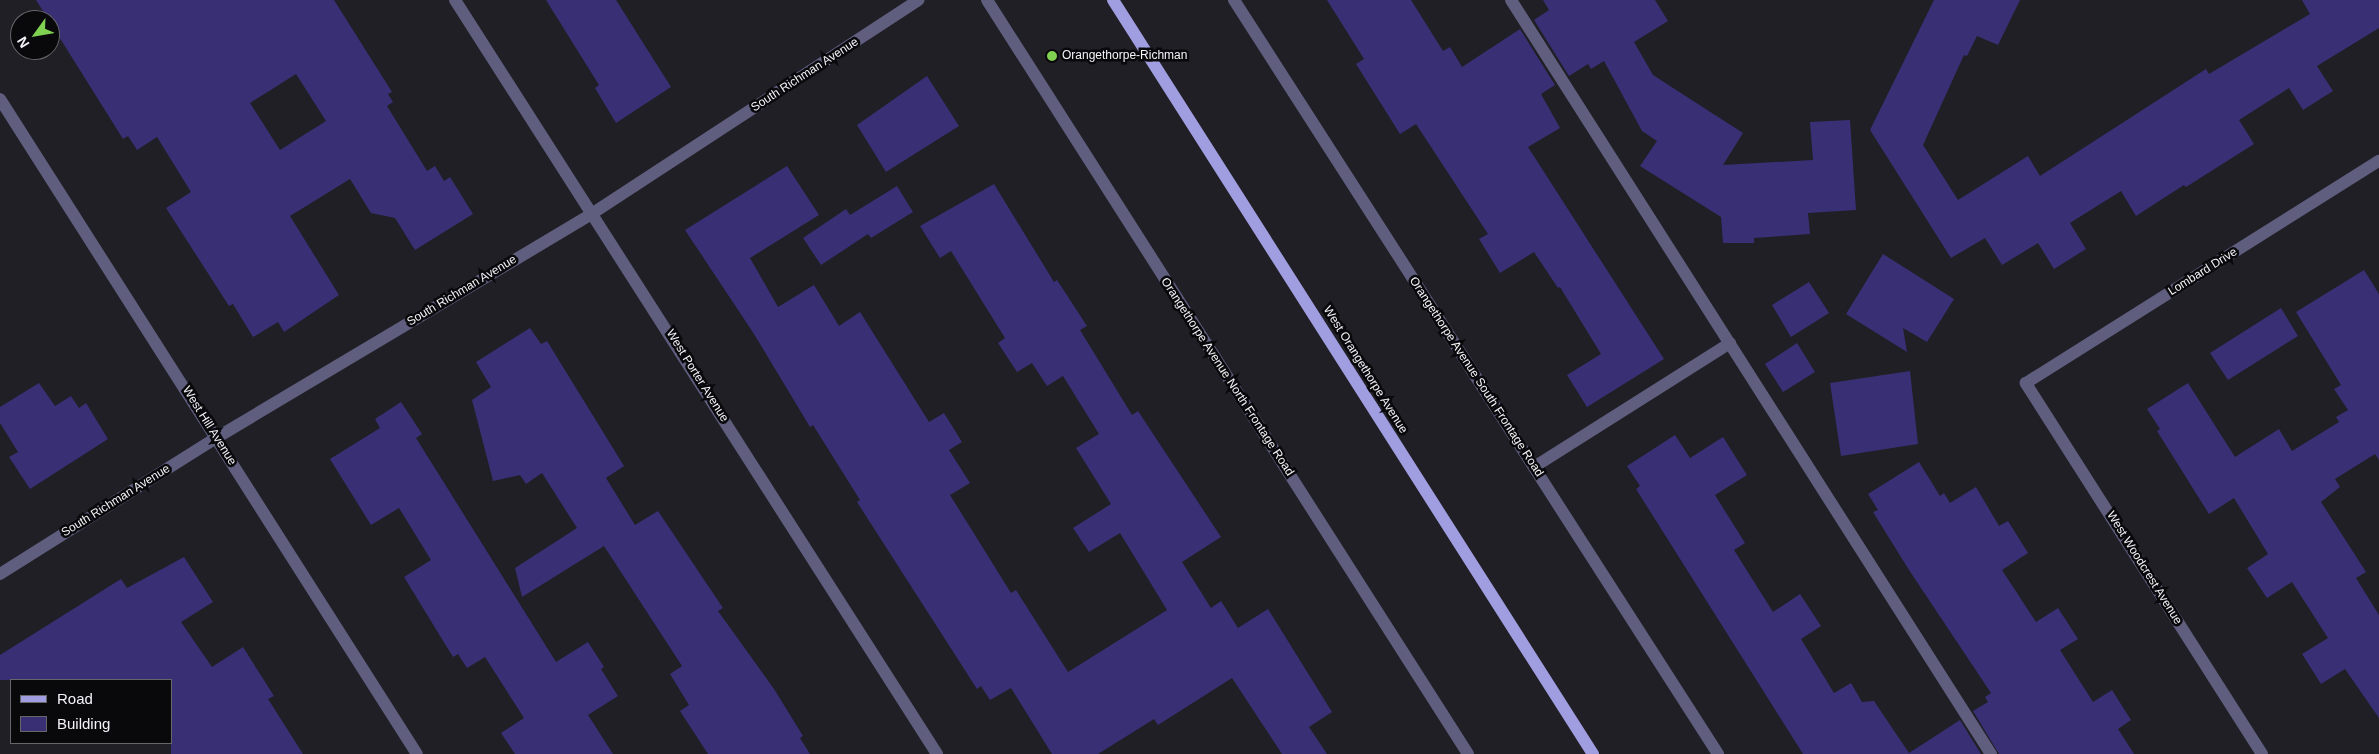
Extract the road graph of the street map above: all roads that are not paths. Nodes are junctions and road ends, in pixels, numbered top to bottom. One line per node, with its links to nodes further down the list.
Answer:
1 (455, 0): 9 (street, West Porter Avenue)
2 (919, 0): 9 (street, South Richman Avenue)
3 (987, 0): 17 (street, Orangethorpe Avenue North Frontage Road)
4 (1113, 0): 18 (main road, West Orangethorpe Avenue)
5 (1234, 0): 13 (street, Orangethorpe Avenue South Frontage Road)
6 (1511, 0): 10 (street)
7 (0, 99): 12 (street, West Hill Avenue)
8 (2379, 161): 11 (street, Lombard Drive)
9 (593, 213): 12 (street, South Richman Avenue); 16 (street, West Porter Avenue)
10 (1730, 343): 13 (street); 20 (street)
11 (2026, 383): 21 (street, West Woodcrest Avenue)
12 (216, 438): 14 (street, South Richman Avenue); 15 (street, West Hill Avenue)
13 (1534, 467): 19 (street, Orangethorpe Avenue South Frontage Road)
14 (0, 574)
15 (417, 754)
16 (937, 754)
17 (1468, 754)
18 (1593, 754)
19 (1718, 754)
20 (1991, 754)
21 (2262, 754)

